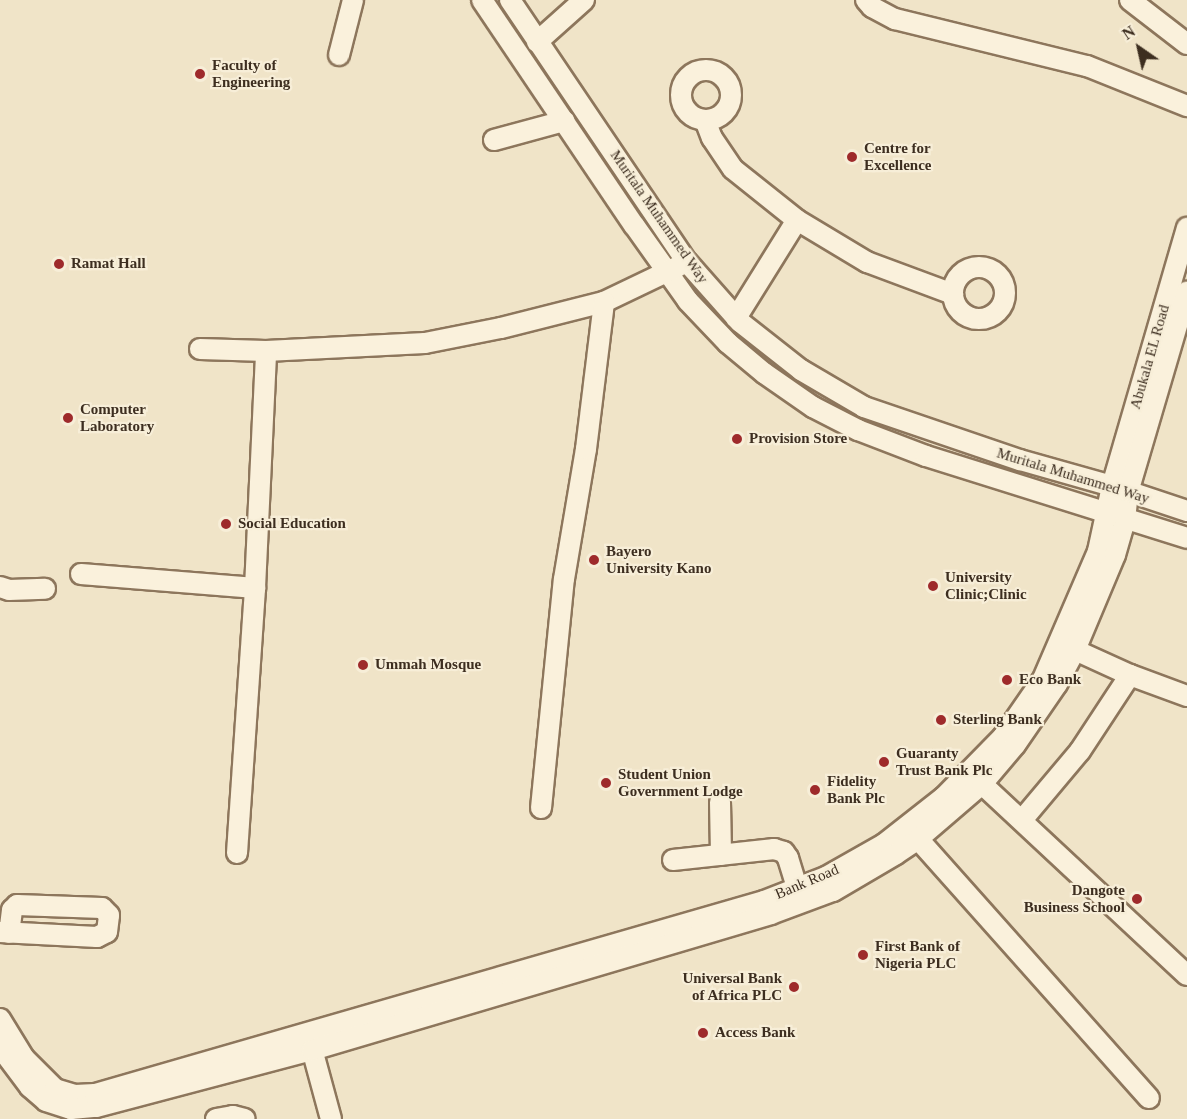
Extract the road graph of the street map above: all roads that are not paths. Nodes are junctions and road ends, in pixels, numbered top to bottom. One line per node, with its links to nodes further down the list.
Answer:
1 (352, 0): 9 (street)
2 (482, 0): 12 (street)
3 (510, 0): 7 (street, Muritala Muhammed Way)
4 (584, 0): 7 (street)
5 (866, 0): 10 (street)
6 (1130, 0): 8 (street)
7 (537, 42): 16 (street, Muritala Muhammed Way)
8 (1187, 44)
9 (339, 55)
10 (1187, 106)
11 (705, 120): 14 (street)
12 (564, 121): 13 (street); 17 (street)
13 (494, 140)
14 (796, 220): 19 (street); 21 (street)
15 (1187, 228): 24 (street, Abukala EL Road)
16 (687, 262): 17 (street); 21 (street, Muritala Muhammed Way)
17 (668, 273): 20 (street); 26 (street)
18 (1187, 292): 24 (street)
19 (953, 294)
20 (604, 302): 23 (street); 38 (street)
21 (736, 318): 24 (street, Muritala Muhammed Way)
22 (200, 349): 23 (street)
23 (266, 351): 31 (street)
24 (1120, 489): 25 (street, Muritala Muhammed Way); 26 (street, Bank Road); 27 (street)
25 (1187, 511)
26 (1106, 514): 27 (street); 44 (street, Bank Road)
27 (1125, 520): 28 (street); 33 (street)
28 (1187, 538)
29 (81, 574): 31 (street)
30 (0, 587): 32 (street)
31 (255, 588): 41 (street)
32 (45, 589)
33 (1075, 650): 34 (street); 36 (street)
34 (1130, 675): 35 (street); 39 (street)
35 (1187, 696)
36 (982, 784): 39 (street); 40 (street)
37 (720, 802): 42 (street)
38 (541, 808)
39 (1022, 820): 45 (street)
40 (918, 839): 47 (street); 49 (street)
41 (237, 853)
42 (721, 855): 43 (street); 44 (street)
43 (673, 860)
44 (797, 888): 47 (street, Bank Road)
45 (1187, 975)
46 (0, 1019): 47 (street)
47 (310, 1041): 48 (street); 52 (street)
48 (0, 1047)
49 (1149, 1098)
50 (216, 1119): 51 (street)
51 (245, 1119)
52 (331, 1119)

